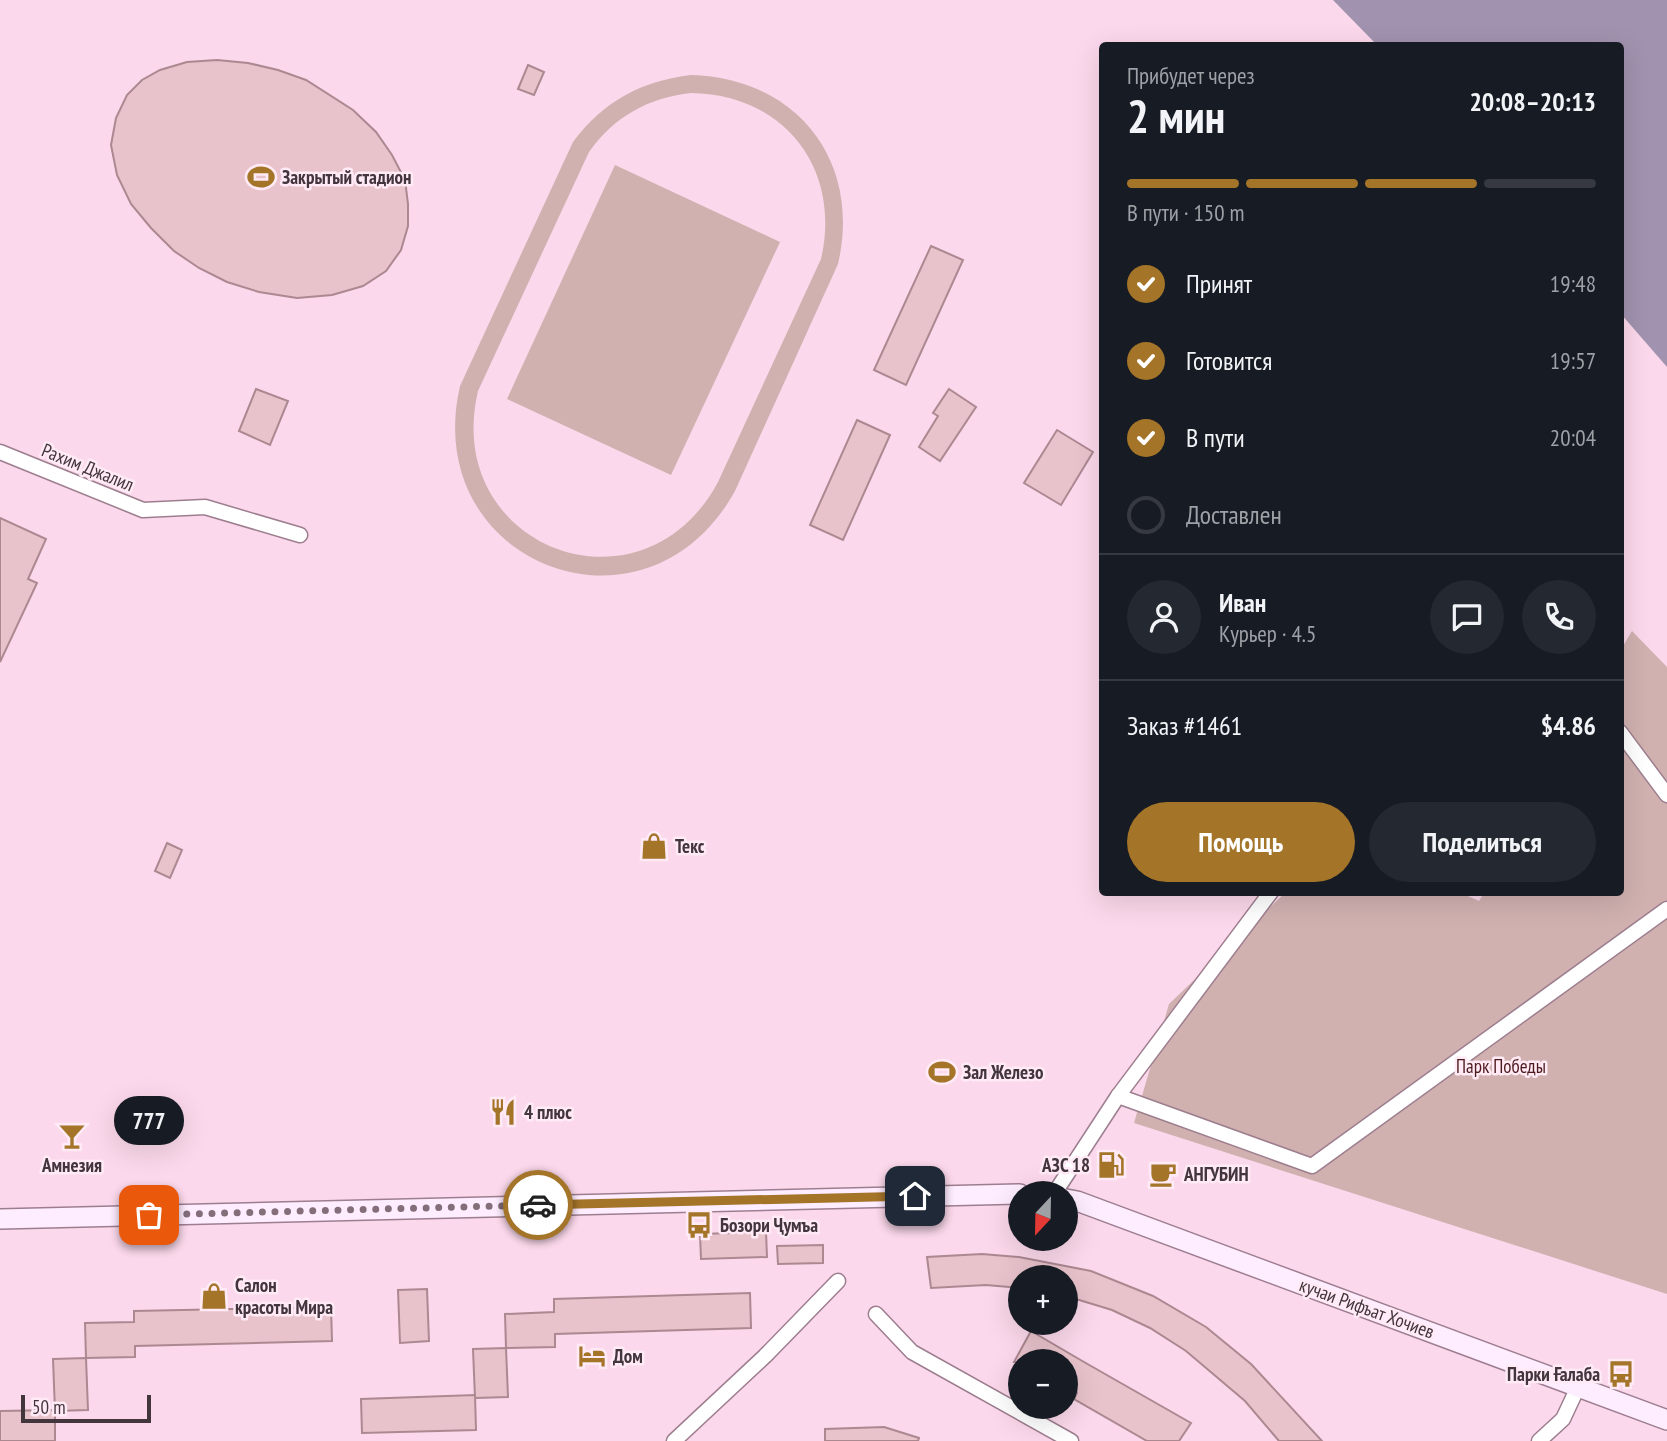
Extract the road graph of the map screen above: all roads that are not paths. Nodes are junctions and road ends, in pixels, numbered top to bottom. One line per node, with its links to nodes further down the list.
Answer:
1 (0, 452): 2 (street, Рахим Джалил)
2 (300, 535)
3 (1624, 737): 4 (street)
4 (1667, 795)
5 (1268, 896): 7 (street)
6 (1667, 909): 7 (street)
7 (1118, 1096): 8 (street)
8 (1062, 1181)
9 (1008, 1194): 11 (main road)
10 (1078, 1203): 14 (main road, кучаи Рифъат Хочиев)
11 (0, 1219)
12 (838, 1281): 16 (street)
13 (876, 1314): 17 (street)
14 (1577, 1387): 15 (main road, кучаи Рифъат Хочиев); 18 (street)
15 (1667, 1420)
16 (674, 1441)
17 (1071, 1441)
18 (1539, 1441)

